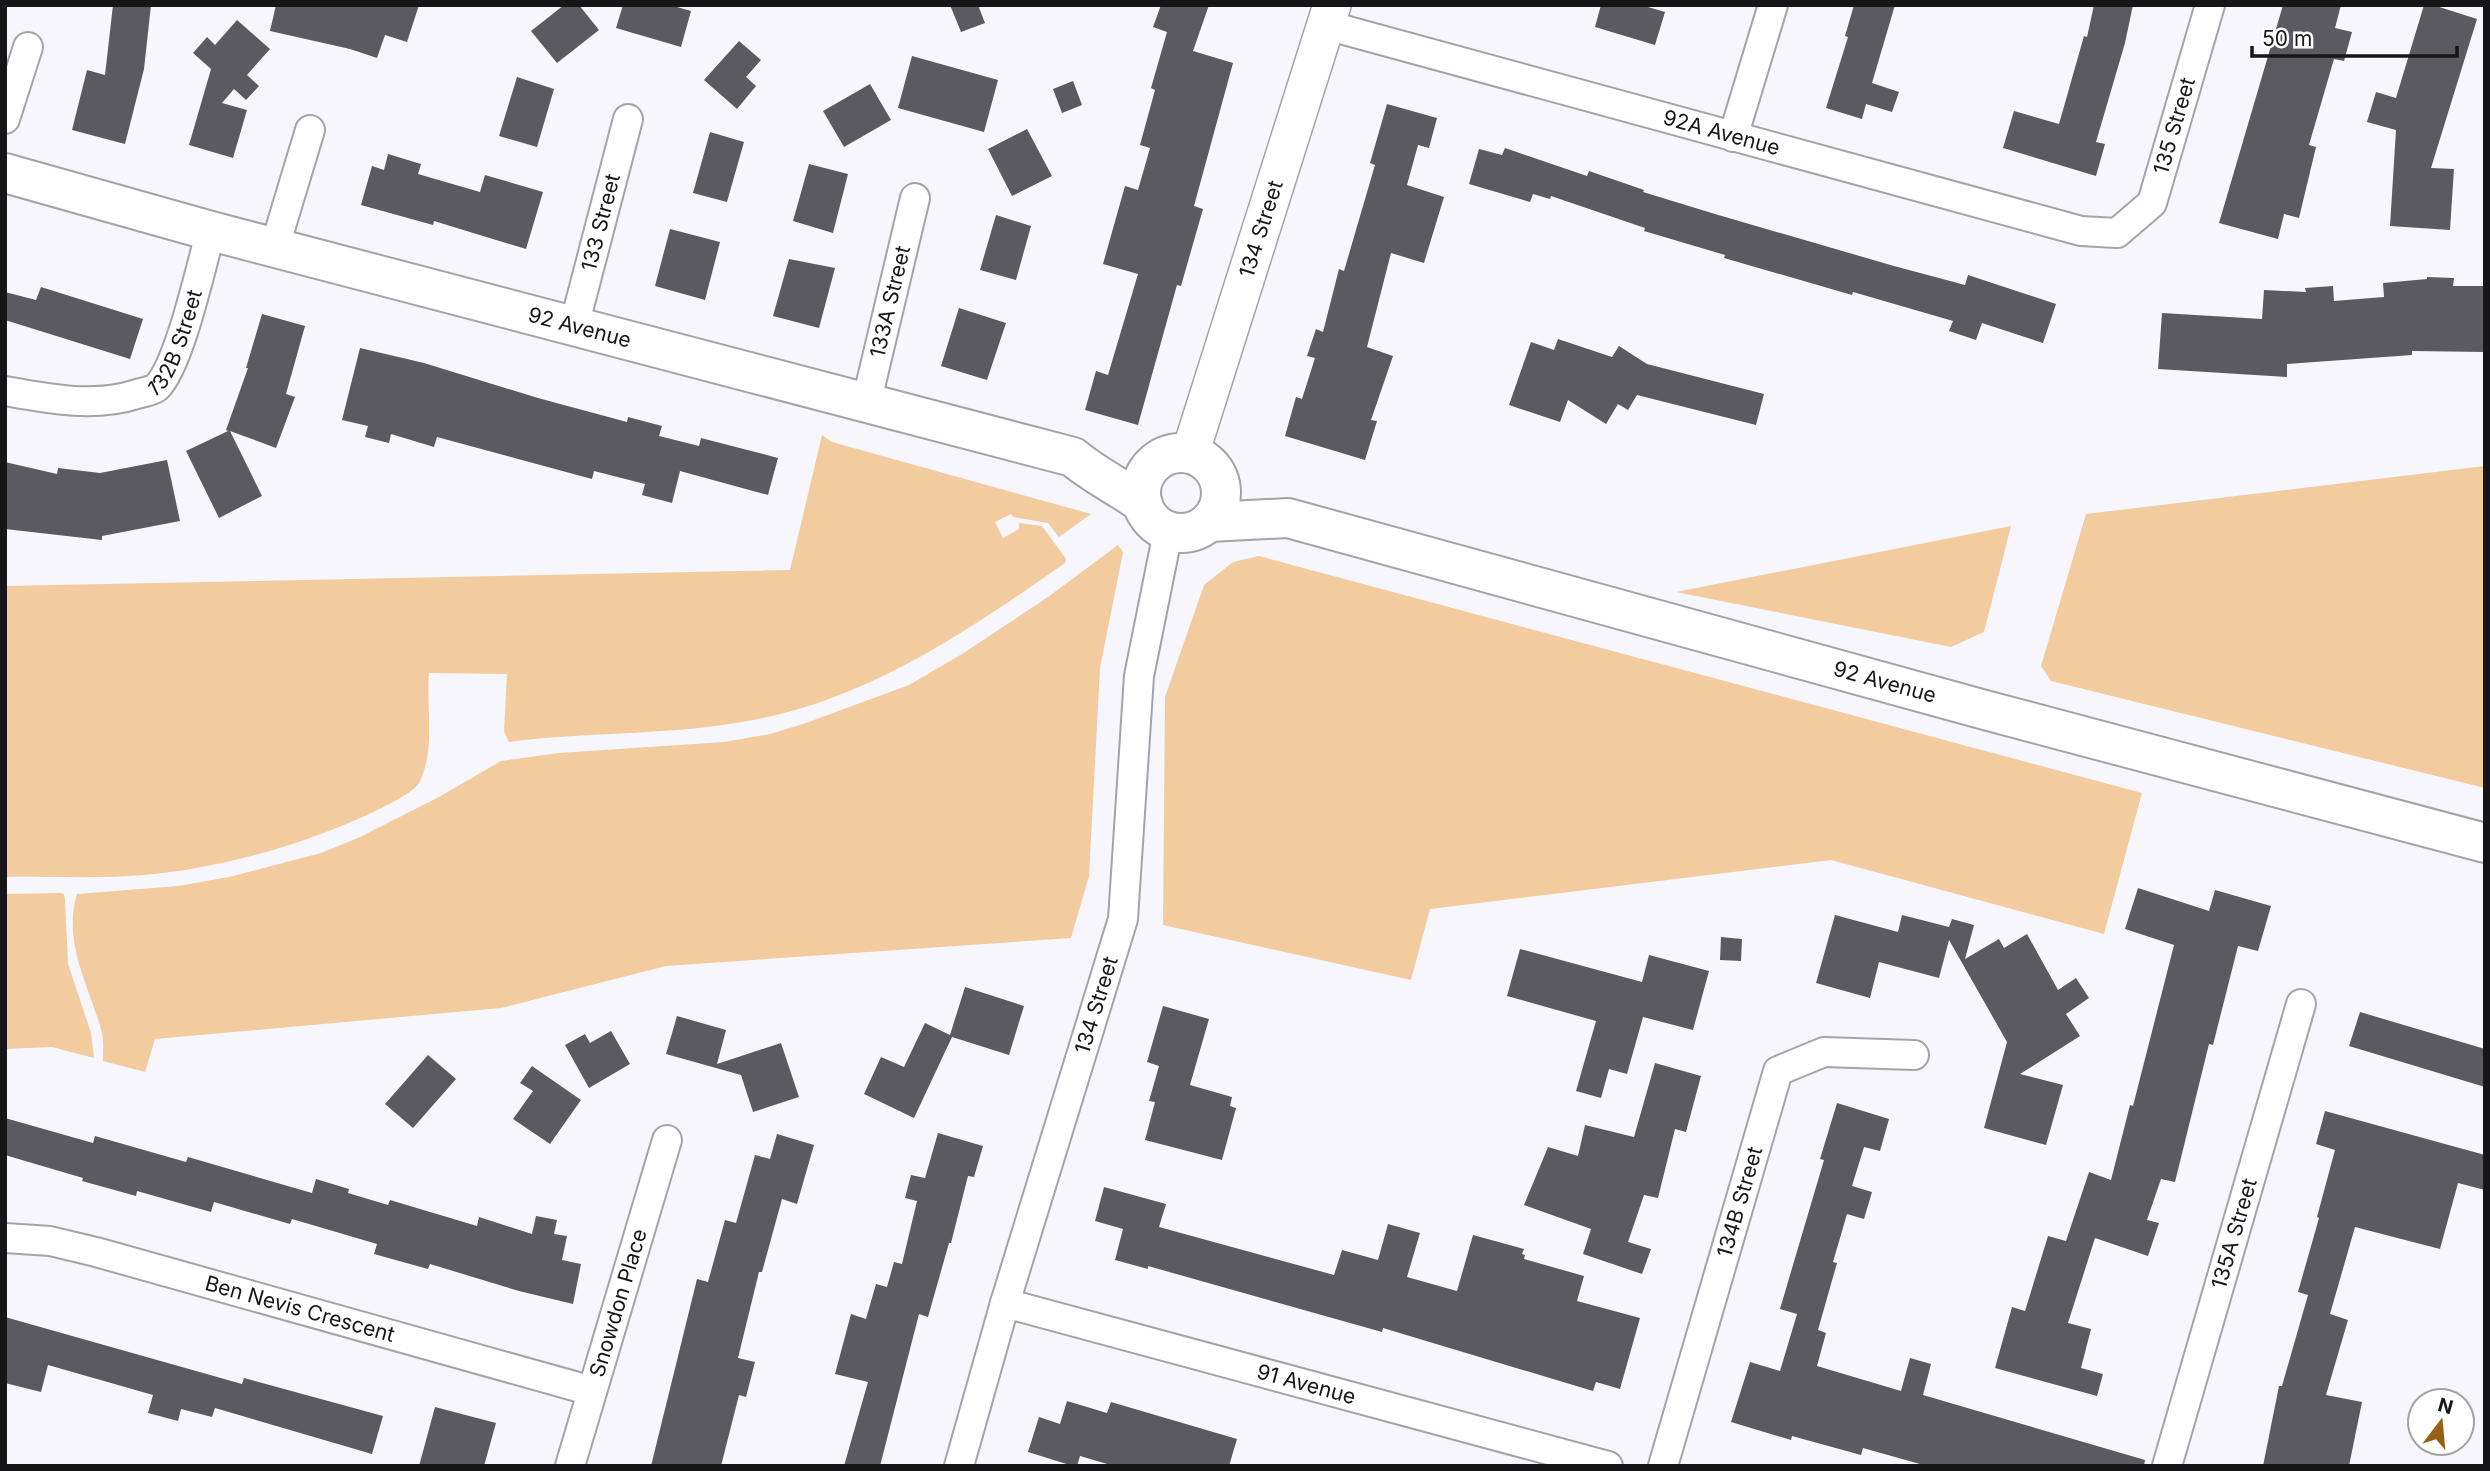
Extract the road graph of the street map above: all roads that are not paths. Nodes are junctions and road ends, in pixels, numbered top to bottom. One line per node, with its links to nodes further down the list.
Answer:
1 (1773, 5): 8 (street)
2 (2210, 5): 12 (street, 135 Street)
3 (1329, 15): 8 (street, 92A Avenue); 18 (street, 134 Street)
4 (27, 47): 5 (street)
5 (5, 119)
6 (628, 119): 14 (street, 133 Street)
7 (310, 130): 13 (street)
8 (1734, 136): 12 (street, 92A Avenue)
9 (5, 173): 11 (main road, 92 Avenue)
10 (915, 198): 16 (street, 133A Street)
11 (211, 231): 13 (main road, 92 Avenue); 15 (street, 132B Street)
12 (2117, 233)
13 (275, 246): 14 (main road, 92 Avenue)
14 (574, 326): 16 (main road, 92 Avenue)
15 (5, 391)
16 (866, 404): 17 (main road, 92 Avenue)
17 (1073, 457): 18 (main road); 20 (main road, 92 Avenue)
18 (1173, 458): 19 (main road); 20 (main road)
19 (1218, 479): 21 (main road); 22 (main road)
20 (1143, 503): 23 (main road)
21 (1288, 518): 22 (main road); 24 (main road, 92 Avenue)
22 (1209, 522): 23 (main road)
23 (1168, 531): 29 (street, 134 Street)
24 (2485, 843)
25 (2301, 1004): 35 (street, 135A Street)
26 (1914, 1055): 34 (street, 134B Street)
27 (667, 1140): 30 (street, Snowdon Place)
28 (5, 1238): 30 (street, Ben Nevis Crescent)
29 (1005, 1303): 32 (street, 134 Street); 33 (street, 91 Avenue)
30 (592, 1391): 31 (street, Snowdon Place)
31 (570, 1466)
32 (958, 1466)
33 (1608, 1466)
34 (1663, 1466)
35 (2167, 1466)

